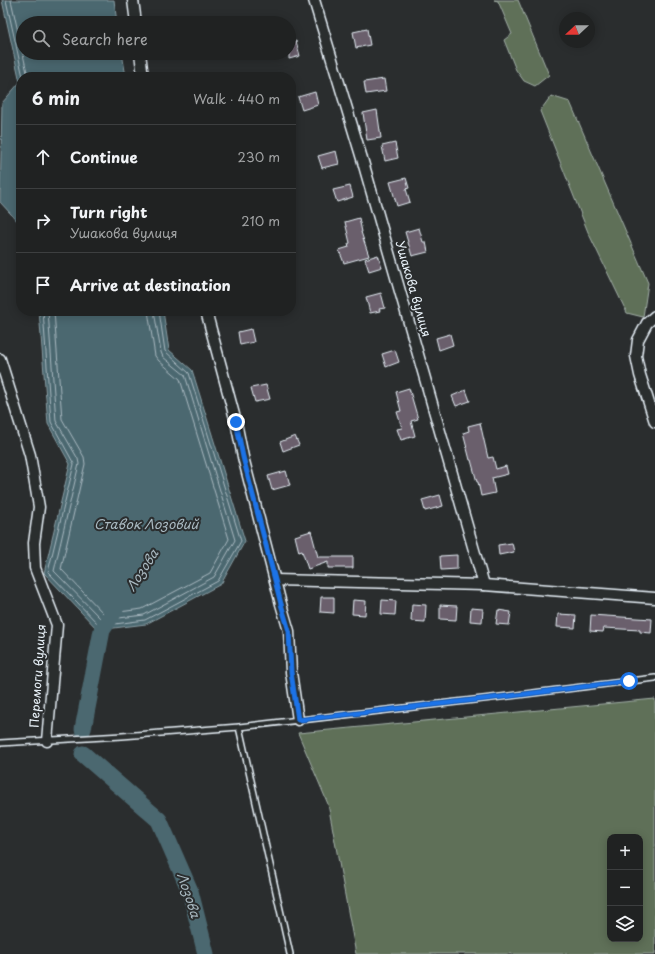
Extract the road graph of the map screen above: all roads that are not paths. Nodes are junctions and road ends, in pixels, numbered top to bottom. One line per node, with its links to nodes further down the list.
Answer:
1 (133, 0): 3 (street)
2 (314, 0): 11 (street, Ушакова вулиця)
3 (135, 16)
4 (141, 60): 5 (street)
5 (142, 72)
6 (207, 316): 10 (street)
7 (655, 316): 9 (street)
8 (0, 359): 16 (street, Перемоги вулиця)
9 (655, 422)
10 (275, 580): 11 (street); 14 (street)
11 (484, 585): 12 (street)
12 (655, 598)
13 (655, 678): 14 (lane)
14 (298, 720): 15 (lane)
15 (239, 727): 16 (lane); 18 (lane)
16 (47, 741): 17 (lane)
17 (0, 743)
18 (290, 954)

